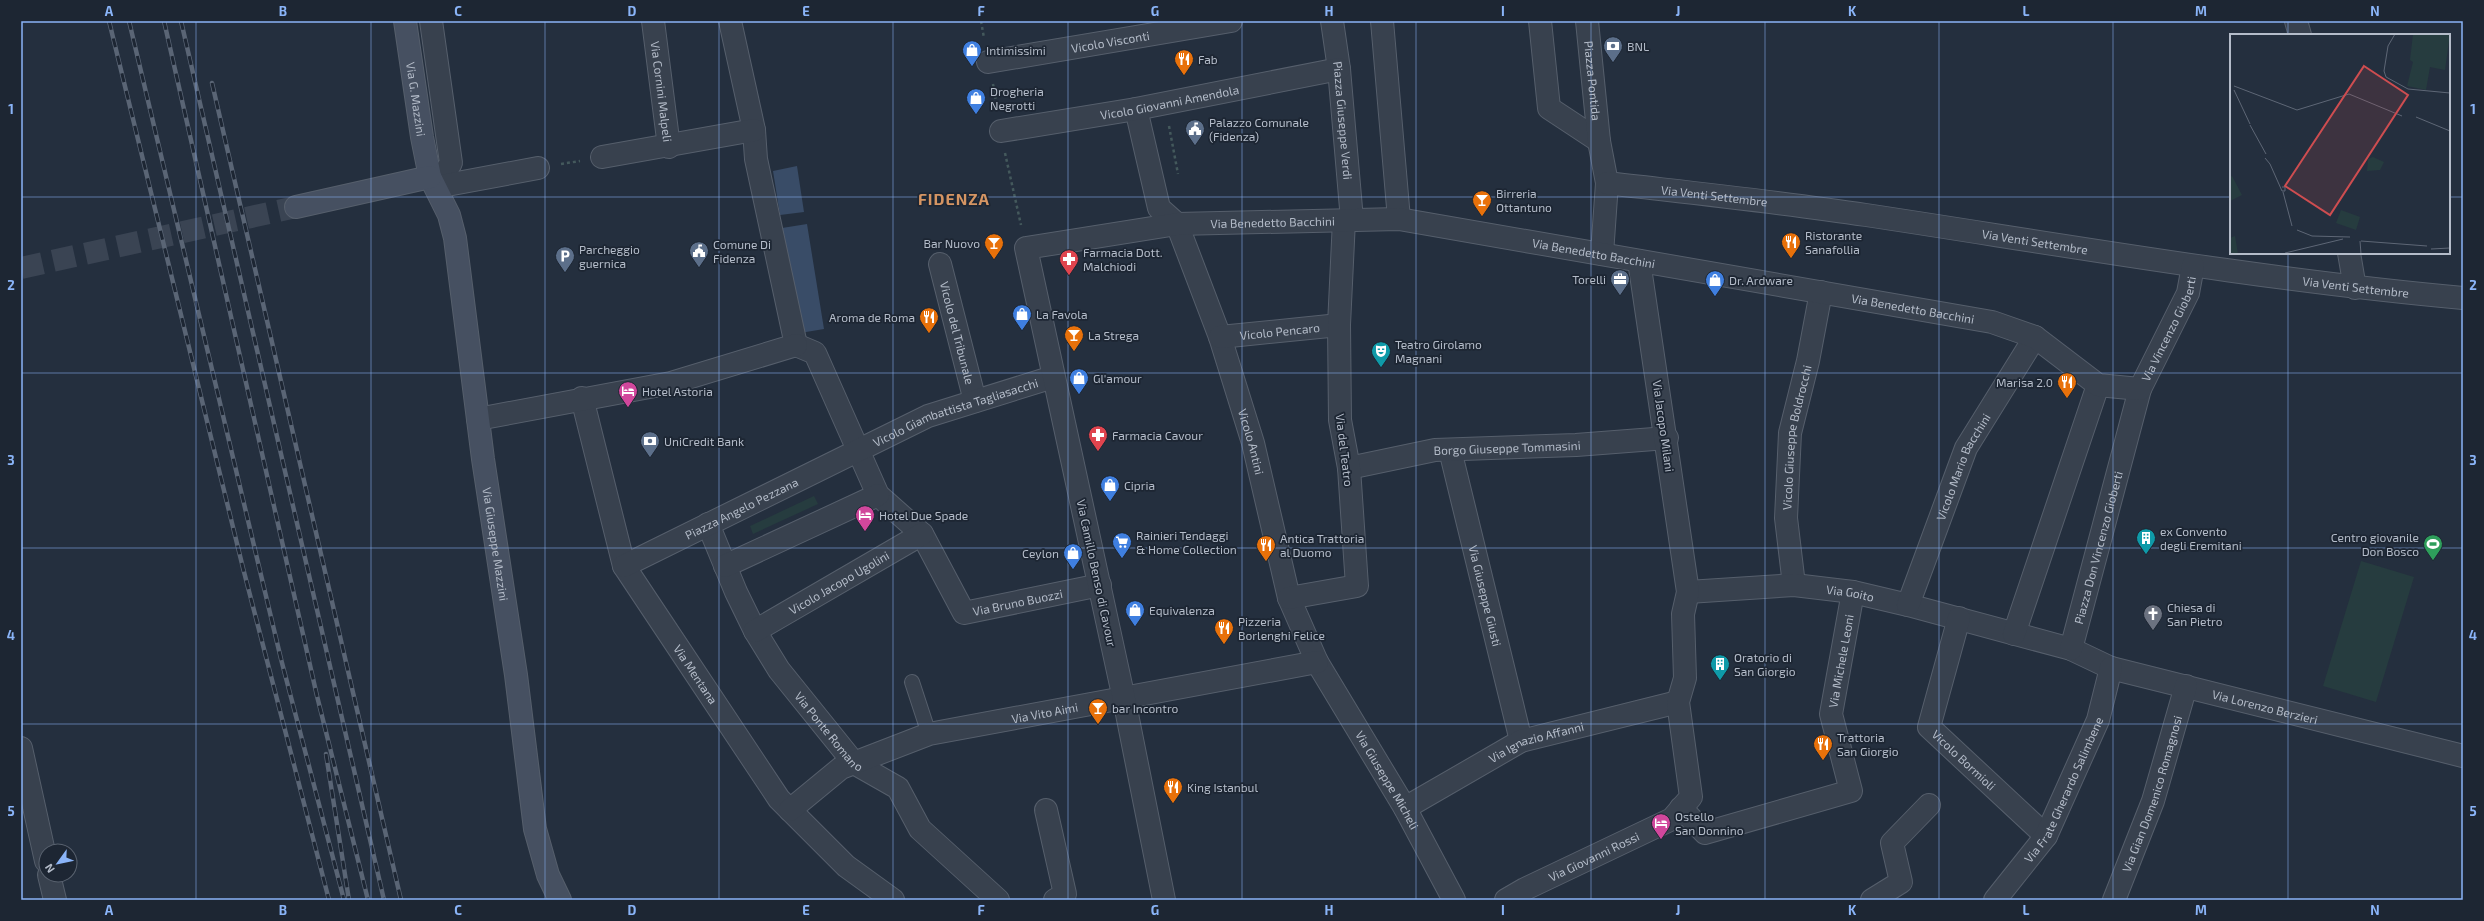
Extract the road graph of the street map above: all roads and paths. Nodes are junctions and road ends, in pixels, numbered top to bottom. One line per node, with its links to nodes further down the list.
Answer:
1 (405, 21): 23 (street, Via G. Mazzini)
2 (431, 21): 23 (street)
3 (653, 21): 19 (street, Via Cornini Malpeli)
4 (730, 21): 16 (street)
5 (1231, 21): 12 (street, Vicolo Visconti)
6 (1332, 21): 13 (street, Piazza Giuseppe Verdi)
7 (1382, 21): 26 (street)
8 (1540, 21): 18 (street, Piazza Pontida)
9 (1587, 21): 18 (street, Piazza Pontida)
10 (2296, 21): 11 (street)
11 (2300, 34)
12 (988, 62)
13 (1339, 69): 14 (street, Vicolo Giovanni Amendola); 27 (street, Piazza Giuseppe Verdi)
14 (1169, 102): 15 (street, Vicolo Giovanni Amendola); 22 (path)
15 (1136, 109): 17 (street, Vicolo Giovanni Amendola); 28 (street)
16 (754, 130): 19 (street, Via Cornini Malpeli); 41 (street)
17 (1000, 131)
18 (1599, 141): 24 (street, Piazza Pontida)
19 (669, 147): 20 (street)
20 (602, 158): 21 (path)
21 (538, 168): 23 (street)
22 (1179, 181)
23 (433, 182): 25 (street); 47 (street, Via Giuseppe Mazzini)
24 (1607, 182): 30 (street, Piazza Pontida); 34 (street, Via Venti Settembre)
25 (296, 207)
26 (1399, 219): 27 (street, Via Benedetto Bacchini); 30 (street, Via Benedetto Bacchini)
27 (1348, 220): 28 (street, Via Benedetto Bacchini); 38 (street, Via del Teatro)
28 (1177, 224): 29 (street, Via Benedetto Bacchini); 39 (street, Vicolo Antini)
29 (1026, 248): 42 (street, Via Camillo Benso di Cavour)
30 (1602, 254): 32 (street, Via Benedetto Bacchini)
31 (2349, 254): 35 (street)
32 (1639, 261): 36 (street, Via Benedetto Bacchini); 48 (street, Via Jacopo Milani)
33 (940, 264): 46 (street, Vicolo del Tribunale)
34 (2194, 266): 35 (street, Via Venti Settembre); 44 (street, Via Vincenzo Gioberti)
35 (2356, 288): 37 (street, Via Venti Settembre)
36 (1821, 292): 40 (street, Via Benedetto Bacchini); 57 (street, Vicolo Giuseppe Boldrocchi)
37 (2463, 298)
38 (1339, 325): 39 (street, Vicolo Pencaro); 51 (street, Via del Teatro)
39 (1220, 337): 61 (street, Vicolo Antini)
40 (2035, 337): 43 (street, Via Benedetto Bacchini); 62 (street, Vicolo Mario Bacchini)
41 (796, 345): 45 (street); 49 (street, Via Bruno Buozzi)
42 (1053, 377): 46 (street, Vicolo Giambattista Tagliasacchi); 58 (street, Via Camillo Benso di Cavour)
43 (2091, 379): 44 (street, Via Benedetto Bacchini); 65 (street)
44 (2140, 390): 66 (street, Piazza Don Vincenzo Gioberti)
45 (582, 398): 47 (street); 55 (street, Via Mentana)
46 (974, 402): 49 (street, Vicolo Giambattista Tagliasacchi)
47 (478, 419): 89 (street, Via Giuseppe Mazzini)
48 (1667, 438): 50 (street, Borgo Giuseppe Tommasini); 59 (street, Via Jacopo Milani)
49 (858, 450): 52 (street, Via Bruno Buozzi); 53 (street, Piazza Angelo Pezzana)
50 (1450, 450): 51 (street, Borgo Giuseppe Tommasini); 74 (street, Via Giuseppe Giusti)
51 (1349, 468): 61 (street, Via del Teatro)
52 (878, 495): 54 (street, Via Bruno Buozzi); 56 (street)
53 (708, 524): 55 (street, Piazza Angelo Pezzana); 56 (street, Via Ponte Romano)
54 (922, 534): 58 (street, Via Bruno Buozzi); 64 (street, Vicolo Jacopo Ugolini)
55 (624, 566): 81 (street, Via Mentana)
56 (725, 566): 64 (street, Via Ponte Romano)
57 (1794, 584): 59 (street, Via Goito); 60 (street, Via Goito)
58 (1100, 585): 71 (street, Via Camillo Benso di Cavour)
59 (1688, 592): 72 (street, Via Giovanni Rossi)
60 (1853, 592): 62 (street, Via Goito); 80 (street, Via Michele Leoni)
61 (1289, 598): 67 (street, Vicolo Antini)
62 (1908, 605): 63 (street, Via Goito)
63 (1959, 618): 65 (street); 83 (street, Vicolo Bormioli)
64 (755, 631): 77 (street, Via Ponte Romano)
65 (2014, 634): 66 (street)
66 (2071, 649): 68 (street, Via Lorenzo Berzieri)
67 (1317, 662): 71 (street, Via Vito Aimi); 79 (street, Via Giuseppe Micheli)
68 (2111, 668): 70 (street, Via Lorenzo Berzieri); 83 (street, Via Frate Gherardo Salimbene)
69 (912, 682): 73 (lane)
70 (2186, 686): 76 (street, Via Lorenzo Berzieri); 98 (street, Via Gian Domenico Romagnosi)
71 (1124, 698): 73 (street, Via Vito Aimi); 93 (street, Via Camillo Benso di Cavour)
72 (1678, 702): 74 (street, Via Ignazio Affanni); 80 (street, Via Giovanni Rossi)
73 (929, 734): 77 (street, Via Vito Aimi)
74 (1521, 741): 79 (street, Via Ignazio Affanni)
75 (21, 748): 84 (street)
76 (2463, 756)
77 (854, 763): 81 (street, Via Vito Aimi); 91 (street, Via Ponte Romano)
78 (1929, 805): 87 (street)
79 (1405, 808): 94 (street, Via Giuseppe Micheli)
80 (1681, 808): 86 (street, Via Giovanni Rossi)
81 (790, 810): 90 (street, Via Mentana)
82 (1046, 810): 92 (street)
83 (2046, 836): 97 (street, Via Frate Gherardo Salimbene)
84 (42, 843)
85 (51, 883): 88 (street)
86 (1528, 894): 95 (street)
87 (1900, 894): 96 (street)
88 (54, 900)
89 (560, 900)
90 (893, 900)
91 (998, 900)
92 (1055, 900)
93 (1164, 900)
94 (1454, 900)
95 (1506, 900)
96 (1872, 900)
97 (1995, 900)
98 (2114, 900)

